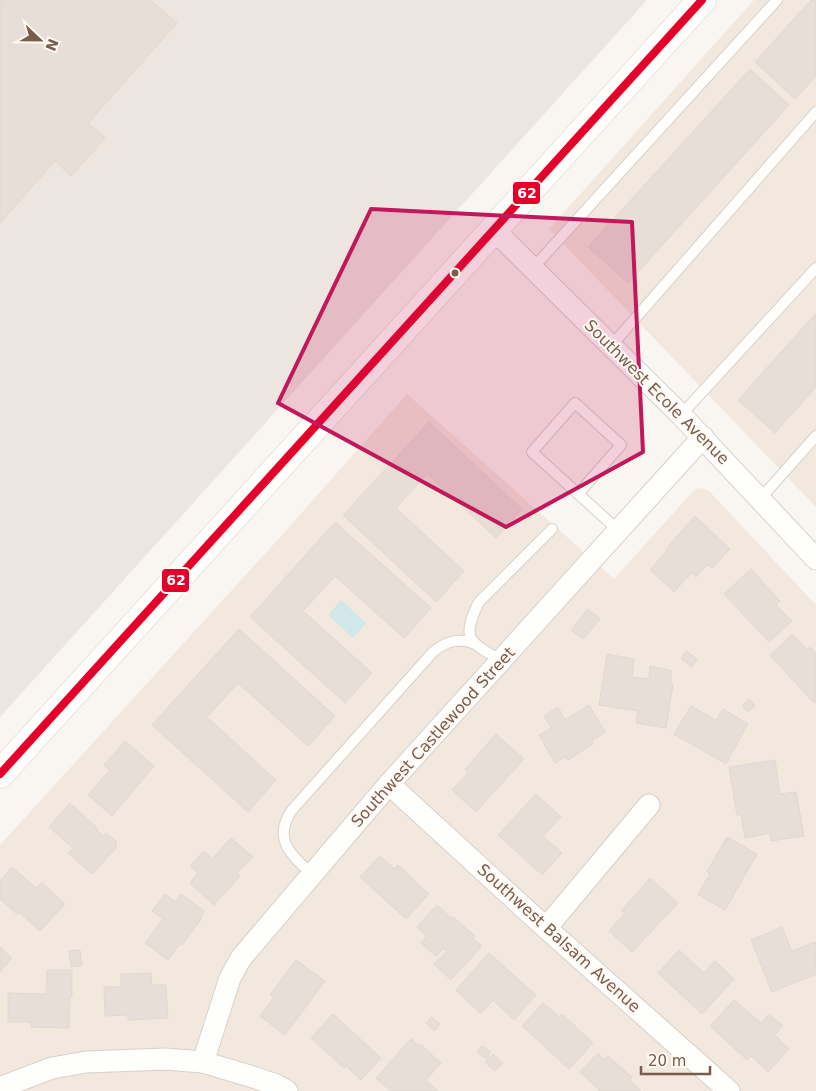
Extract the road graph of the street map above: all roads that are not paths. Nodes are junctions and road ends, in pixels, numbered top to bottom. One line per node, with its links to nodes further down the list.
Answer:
1 (702, 0): 4 (main road)
2 (778, 0): 5 (lane)
3 (816, 112): 7 (lane)
4 (494, 230): 5 (street, Southwest Ecole Avenue); 18 (main road)
5 (533, 268): 7 (street, Southwest Ecole Avenue)
6 (816, 268): 8 (lane)
7 (611, 346): 8 (street, Southwest Ecole Avenue)
8 (681, 415): 10 (street, Southwest Ecole Avenue)
9 (816, 436): 12 (lane)
10 (703, 437): 12 (street, Southwest Ecole Avenue); 14 (street, Southwest Castlewood Street)
11 (578, 494): 11 (lane); 14 (lane)
12 (761, 498): 15 (street, Southwest Ecole Avenue)
13 (552, 529): 16 (lane)
14 (618, 530): 17 (street, Southwest Castlewood Street)
15 (816, 558)
16 (475, 644): 17 (lane); 21 (lane)
17 (502, 661): 19 (street, Southwest Castlewood Street)
18 (0, 774)
19 (389, 784): 21 (street, Southwest Castlewood Street); 22 (street, Southwest Balsam Avenue)
20 (650, 805): 22 (street)
21 (312, 874): 23 (street, Southwest Castlewood Street)
22 (546, 928): 26 (street, Southwest Balsam Avenue)
23 (203, 1062): 24 (street); 25 (street)
24 (2, 1087)
25 (287, 1091)
26 (729, 1091)

